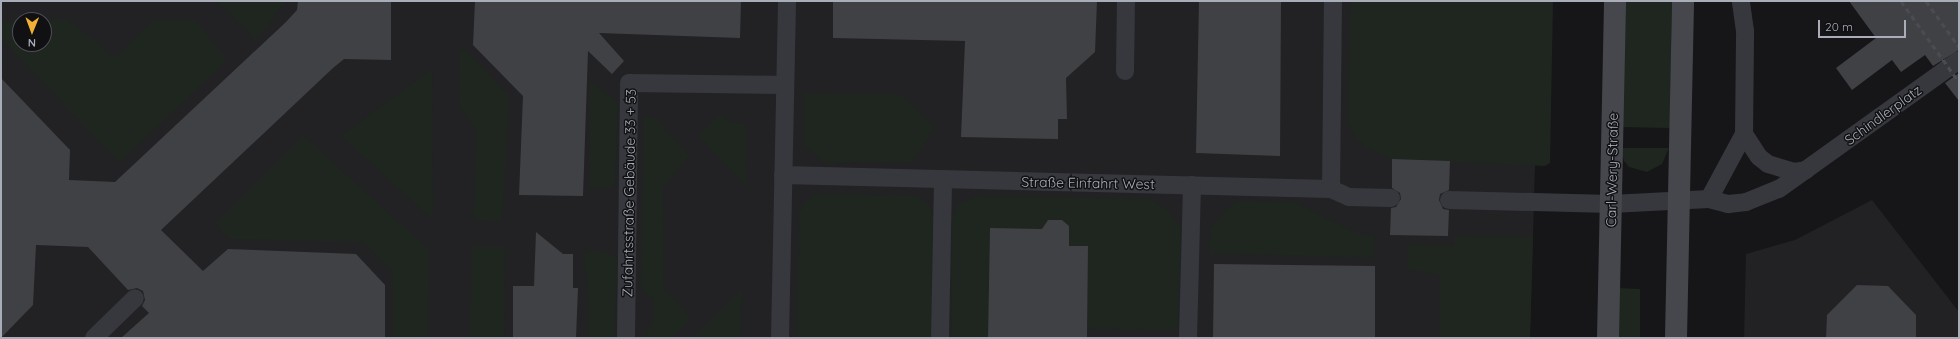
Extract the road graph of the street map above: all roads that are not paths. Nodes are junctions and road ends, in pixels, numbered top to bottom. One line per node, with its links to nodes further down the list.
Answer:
1 (787, 1): 9 (lane)
2 (1126, 1): 8 (lane)
3 (1333, 1): 15 (lane)
4 (1615, 1): 20 (main road, Carl-Wery-Straße)
5 (1682, 1): 19 (main road)
6 (1741, 1): 10 (lane)
7 (1959, 60): 11 (lane, Schindlerplatz)
8 (1125, 71)
9 (785, 85): 12 (lane); 23 (lane, Zufahrtsstraße Gebäude 33 + 53)
10 (1744, 134): 11 (lane); 17 (lane)
11 (1806, 170): 17 (lane, Schindlerplatz)
12 (783, 175): 13 (lane, Straße Einfahrt West); 24 (lane)
13 (943, 179): 14 (lane, Straße Einfahrt West); 25 (lane)
14 (1192, 185): 15 (lane, Straße Einfahrt West); 26 (lane)
15 (1331, 189): 16 (lane, Straße Einfahrt West)
16 (1391, 198)
17 (1709, 199): 19 (lane, Schindlerplatz)
18 (1449, 200): 20 (lane, Schindlerplatz)
19 (1679, 201): 20 (lane, Schindlerplatz); 28 (main road)
20 (1611, 204): 27 (main road, Carl-Wery-Straße)
21 (135, 298): 22 (lane)
22 (94, 338)
23 (626, 338)
24 (780, 338)
25 (940, 338)
26 (1188, 338)
27 (1608, 338)
28 (1676, 338)

